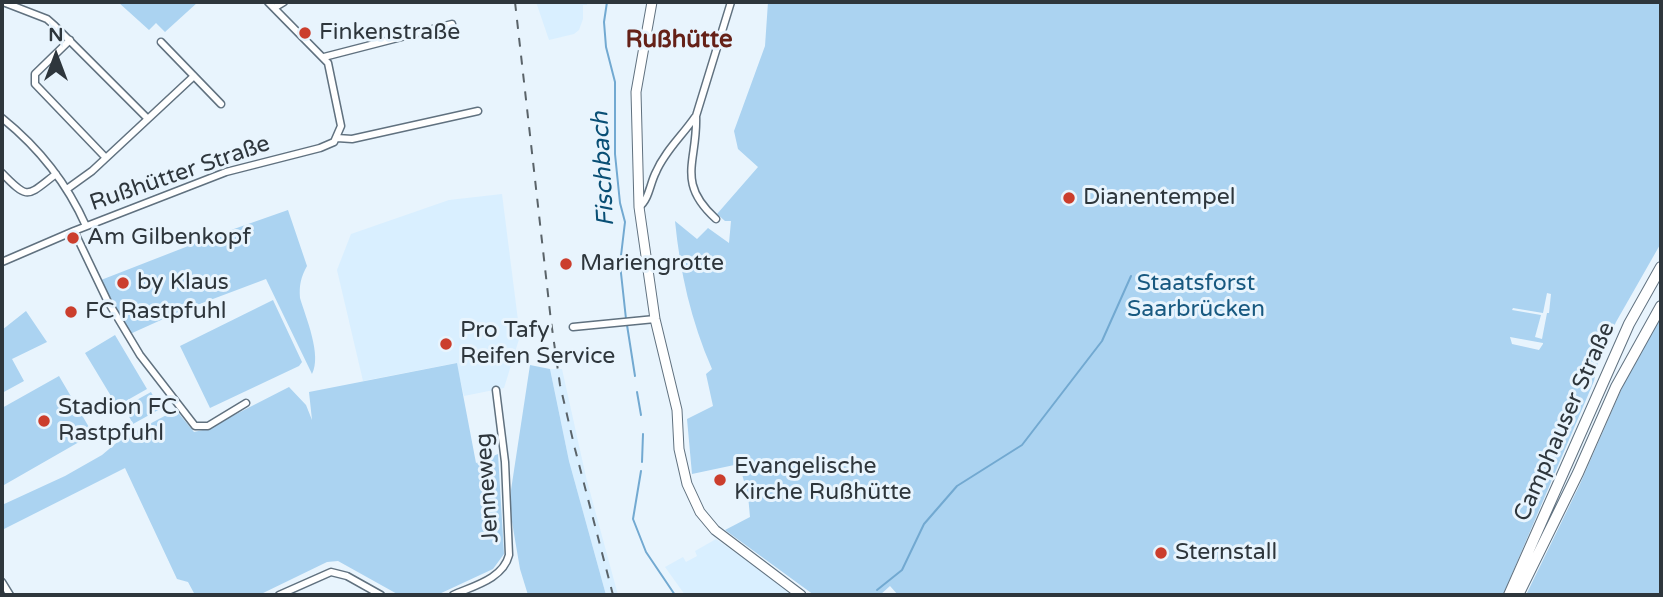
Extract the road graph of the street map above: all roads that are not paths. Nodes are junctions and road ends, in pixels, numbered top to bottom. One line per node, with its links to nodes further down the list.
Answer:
1 (3, 2): 8 (street)
2 (268, 2): 6 (street)
3 (284, 2): 6 (street)
4 (652, 2): 22 (main road)
5 (731, 2): 14 (street)
6 (274, 8): 10 (street)
7 (452, 23): 10 (street)
8 (70, 40): 16 (street); 18 (street)
9 (161, 42): 11 (street)
10 (324, 57): 17 (street)
11 (194, 76): 12 (street); 16 (street)
12 (221, 104)
13 (478, 111): 17 (street, Rußhütter Straße)
14 (696, 116): 22 (street); 23 (street)
15 (2, 118): 20 (street)
16 (147, 118): 18 (street)
17 (337, 138): 24 (street, Rußhütter Straße)
18 (106, 158): 21 (street)
19 (2, 173): 20 (street)
20 (56, 174): 21 (street)
21 (67, 189): 24 (street)
22 (639, 207): 29 (main road)
23 (716, 219)
24 (86, 226): 25 (street, Rußhütter Straße)
25 (74, 231): 26 (street, Rußhütter Straße); 32 (street)
26 (2, 262)
27 (1661, 267): 39 (main road, Camphauser Straße)
28 (1661, 306): 40 (main road, Camphauser Straße)
29 (655, 319): 30 (street); 38 (main road)
30 (573, 327)
31 (496, 390): 37 (street, Jenneweg)
32 (246, 403)
33 (2, 582): 34 (street)
34 (10, 595)
35 (279, 595): 36 (street)
36 (381, 595)
37 (453, 595)
38 (801, 595)
39 (1509, 595)
40 (1518, 595)

